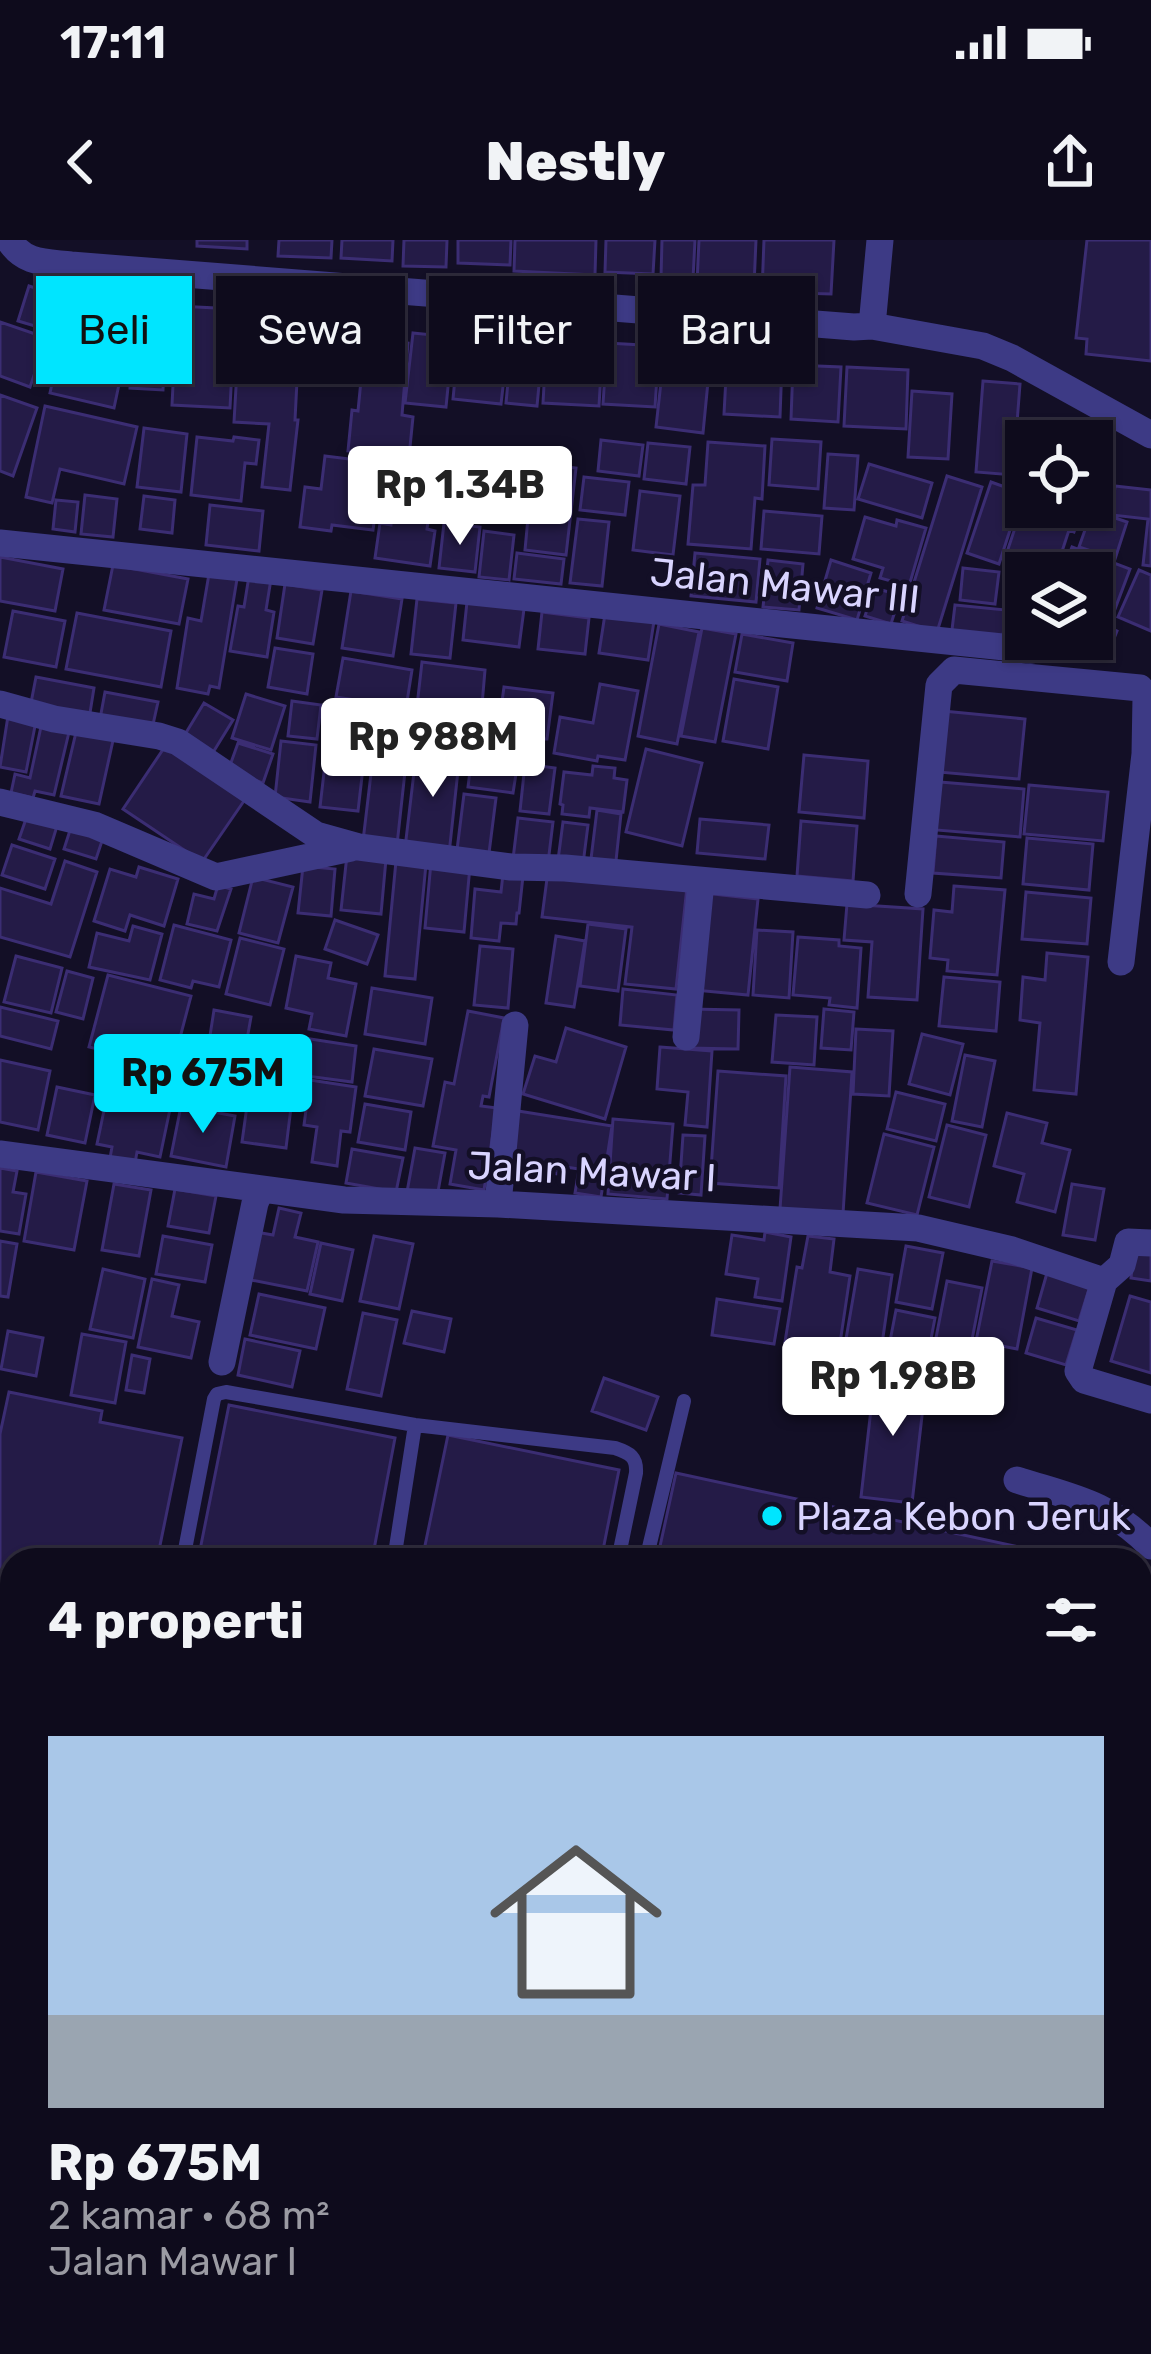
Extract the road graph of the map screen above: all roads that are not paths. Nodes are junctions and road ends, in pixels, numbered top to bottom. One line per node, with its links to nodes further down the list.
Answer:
1 (9, 240): 3 (street)
2 (880, 240): 3 (street)
3 (872, 326): 4 (street)
4 (1150, 432)
5 (0, 543): 6 (street, Jalan Mawar III)
6 (1005, 647)
7 (0, 704): 10 (street)
8 (1148, 754): 12 (street); 14 (street)
9 (0, 802): 10 (street)
10 (359, 847): 11 (street)
11 (701, 882): 13 (street); 16 (street)
12 (918, 894)
13 (867, 896)
14 (1121, 962)
15 (515, 1025): 19 (street)
16 (686, 1037)
17 (0, 1154): 18 (street, Jalan Mawar I)
18 (261, 1189): 19 (street, Jalan Mawar I); 22 (street)
19 (498, 1204): 21 (street, Jalan Mawar I)
20 (1151, 1243): 21 (street)
21 (1103, 1281): 23 (street)
22 (222, 1362)
23 (1151, 1400)
24 (684, 1402): 31 (lane)
25 (416, 1425): 28 (lane); 29 (lane); 30 (lane)
26 (1017, 1480): 27 (street)
27 (1151, 1546)
28 (185, 1548)
29 (396, 1548)
30 (620, 1548)
31 (649, 1548)

